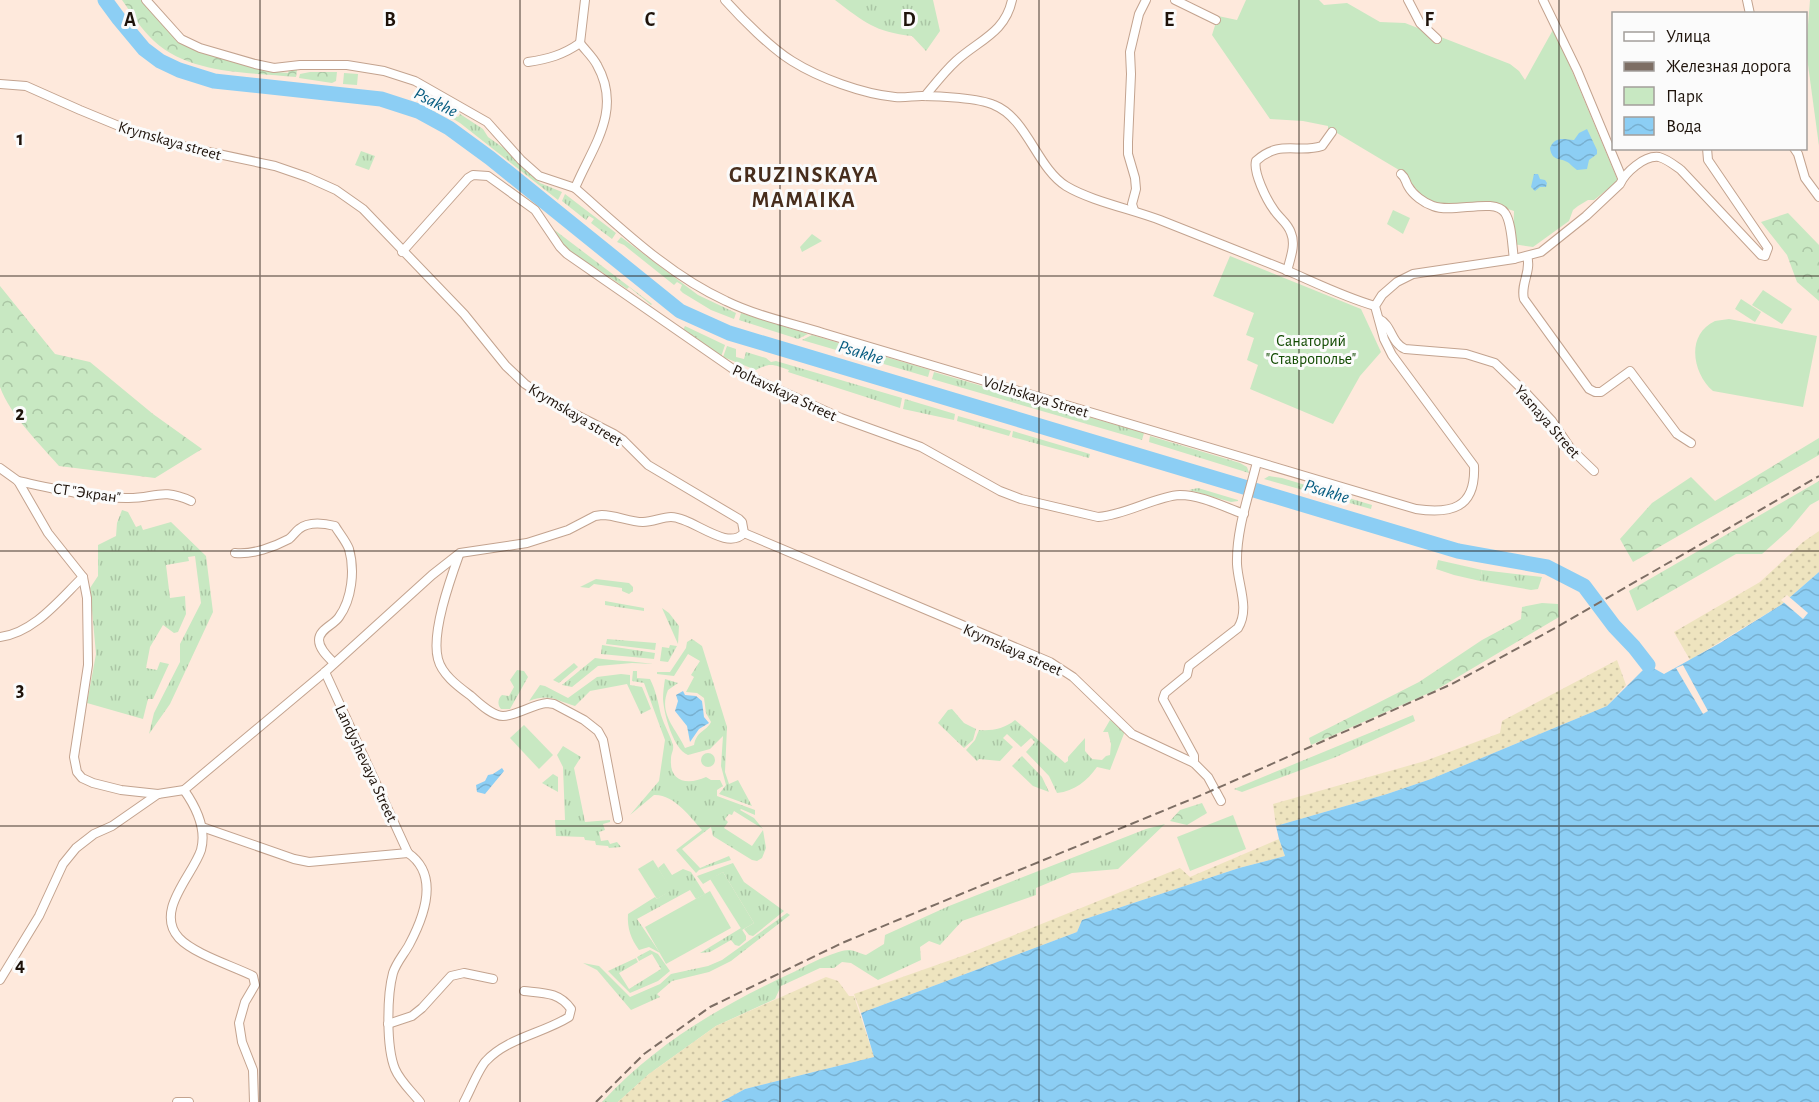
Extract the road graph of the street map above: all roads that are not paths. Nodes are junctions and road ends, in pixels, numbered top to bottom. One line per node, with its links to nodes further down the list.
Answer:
1 (146, 0): 20 (street)
2 (585, 0): 11 (street)
3 (725, 0): 14 (street)
4 (1012, 0): 14 (street)
5 (1146, 0): 22 (street)
6 (1174, 0): 9 (street)
7 (1408, 0): 10 (street)
8 (1543, 0): 19 (street)
9 (1216, 20)
10 (1437, 39)
11 (580, 43): 12 (street); 20 (street)
12 (528, 62)
13 (0, 84): 23 (street, Krymskaya street)
14 (925, 96): 22 (street)
15 (1332, 132): 26 (street)
16 (1707, 150): 19 (street)
17 (1795, 150): 21 (street)
18 (1401, 174): 25 (street)
19 (1622, 178): 24 (street)
20 (575, 189): 30 (street, Volzhskaya Street)
21 (1819, 197)
22 (1134, 210): 26 (street)
23 (402, 252): 35 (street, Poltavskaya Street); 36 (street, Krymskaya street)
24 (1527, 256): 25 (street); 29 (street)
25 (1514, 259): 27 (street)
26 (1287, 271): 27 (street)
27 (1375, 306): 28 (street, Volzhskaya Street)
28 (1378, 319): 30 (street, Volzhskaya Street); 32 (street, Yasnaya Street)
29 (1691, 443)
30 (1257, 462): 35 (street, Krymskaya street)
31 (0, 468): 33 (street)
32 (1594, 471)
33 (18, 481): 34 (street, СТ "Экран"); 39 (street)
34 (191, 501)
35 (1244, 514): 43 (street, Krymskaya street)
36 (744, 533): 37 (street); 43 (street, Krymskaya street)
37 (460, 552): 41 (street); 47 (street)
38 (235, 553): 41 (street)
39 (83, 577): 40 (street); 45 (street)
40 (0, 637)
41 (334, 663): 42 (street)
42 (325, 672): 44 (street); 49 (street, Landyshevaya Street)
43 (1194, 762): 46 (street, Krymskaya street)
44 (184, 790): 45 (street); 48 (street)
45 (158, 794): 51 (street)
46 (1221, 801)
47 (618, 819)
48 (202, 827): 49 (street); 56 (street)
49 (408, 853): 53 (street, Landyshevaya Street)
50 (493, 979): 53 (street)
51 (0, 980)
52 (524, 991): 58 (street)
53 (388, 1024): 57 (street, Landyshevaya Street)
54 (177, 1102): 55 (street)
55 (189, 1102)
56 (254, 1102)
57 (420, 1102)
58 (464, 1102)

